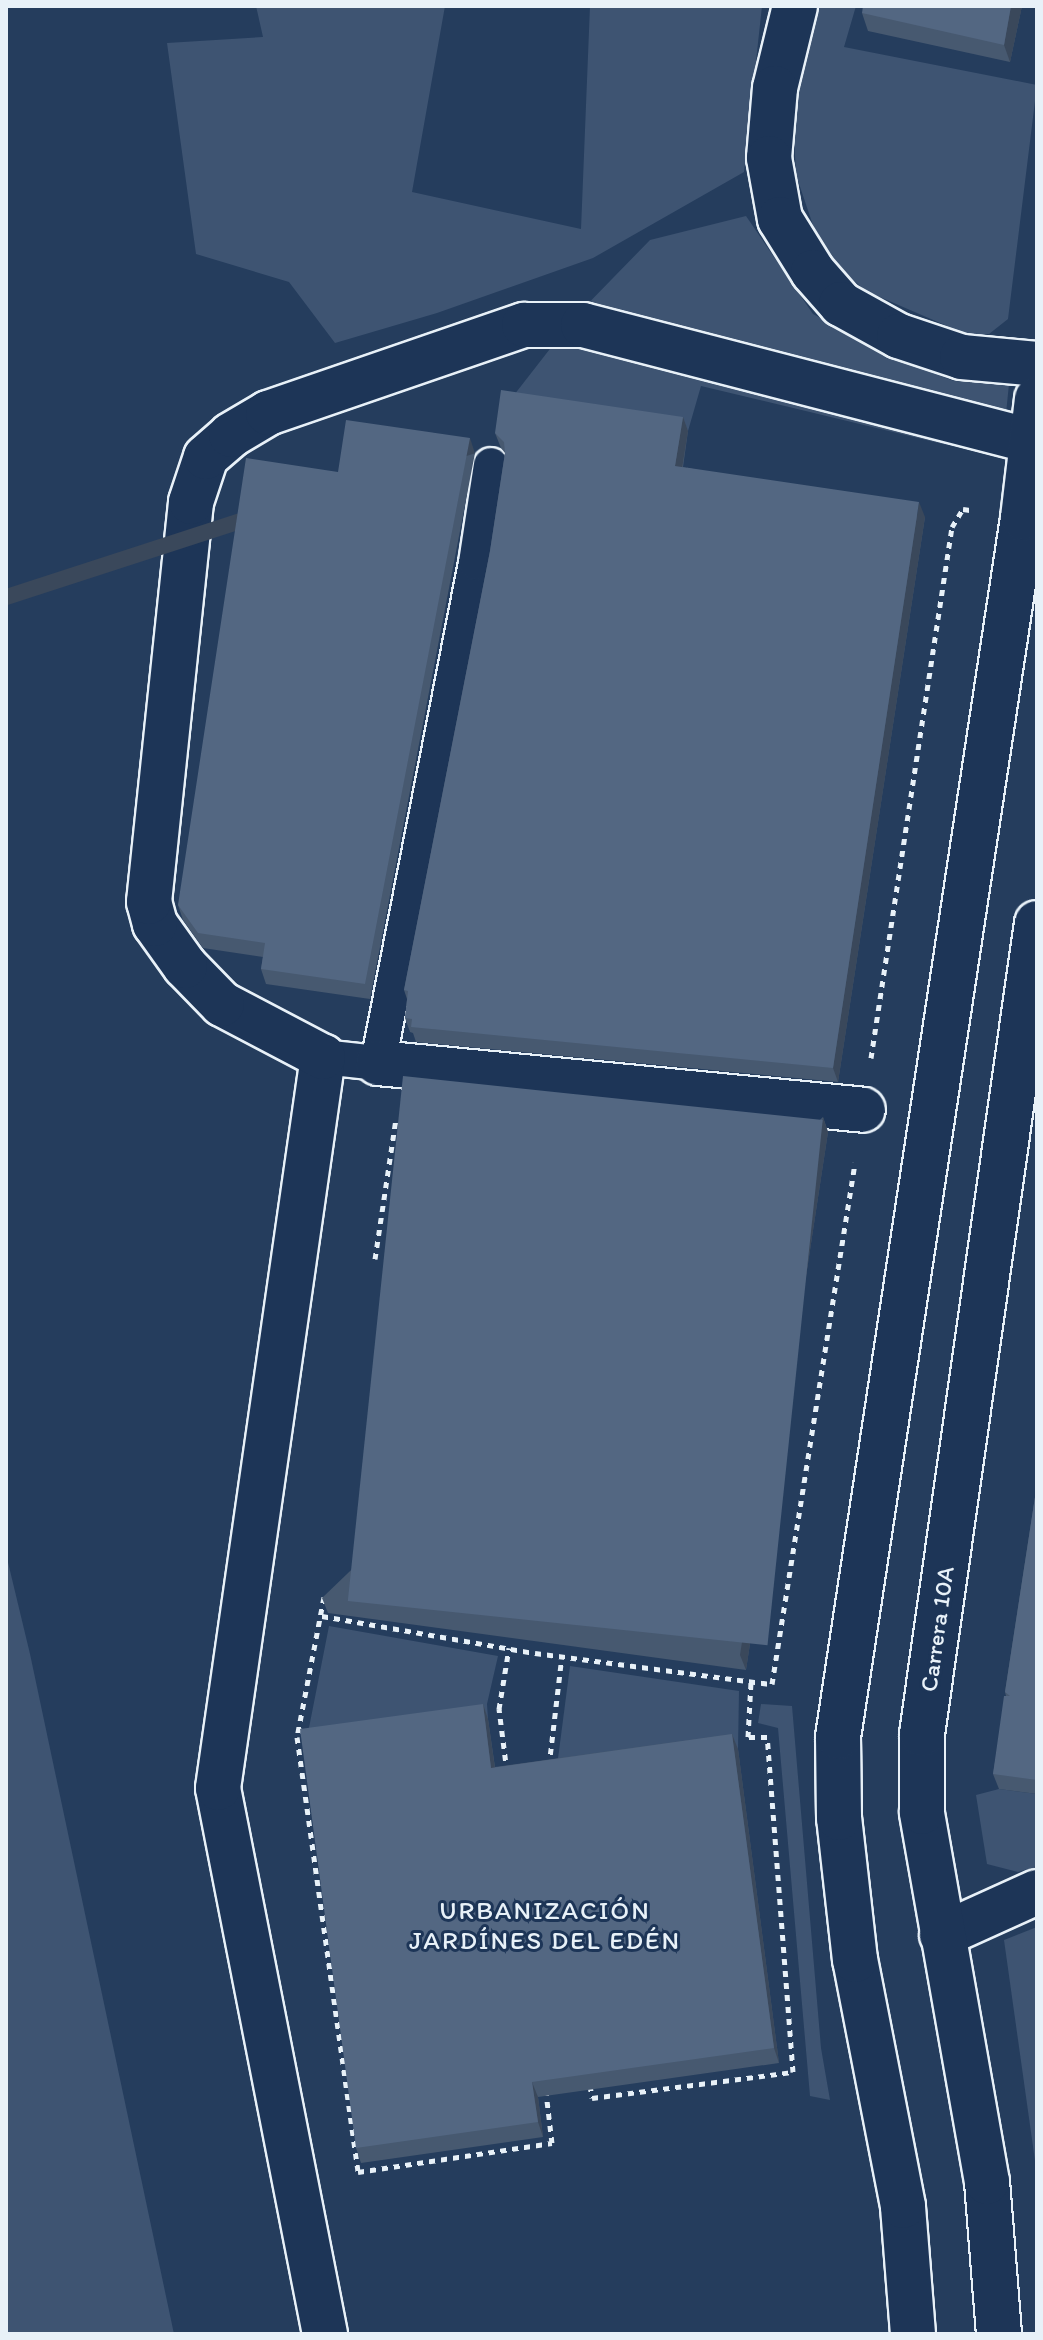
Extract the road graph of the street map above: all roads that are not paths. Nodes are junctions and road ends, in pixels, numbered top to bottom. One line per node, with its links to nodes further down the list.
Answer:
1 (795, 6): 2 (street)
2 (1037, 364)
3 (1035, 427): 6 (street); 12 (street)
4 (491, 465): 7 (lane)
5 (1037, 923): 10 (street, Carrera 10A)
6 (323, 1057): 7 (lane); 11 (street)
7 (391, 1064): 8 (street)
8 (863, 1110)
9 (1037, 1892): 10 (street)
10 (942, 1935): 13 (street, Carrera 10A)
11 (325, 2334)
12 (913, 2334)
13 (999, 2334)

